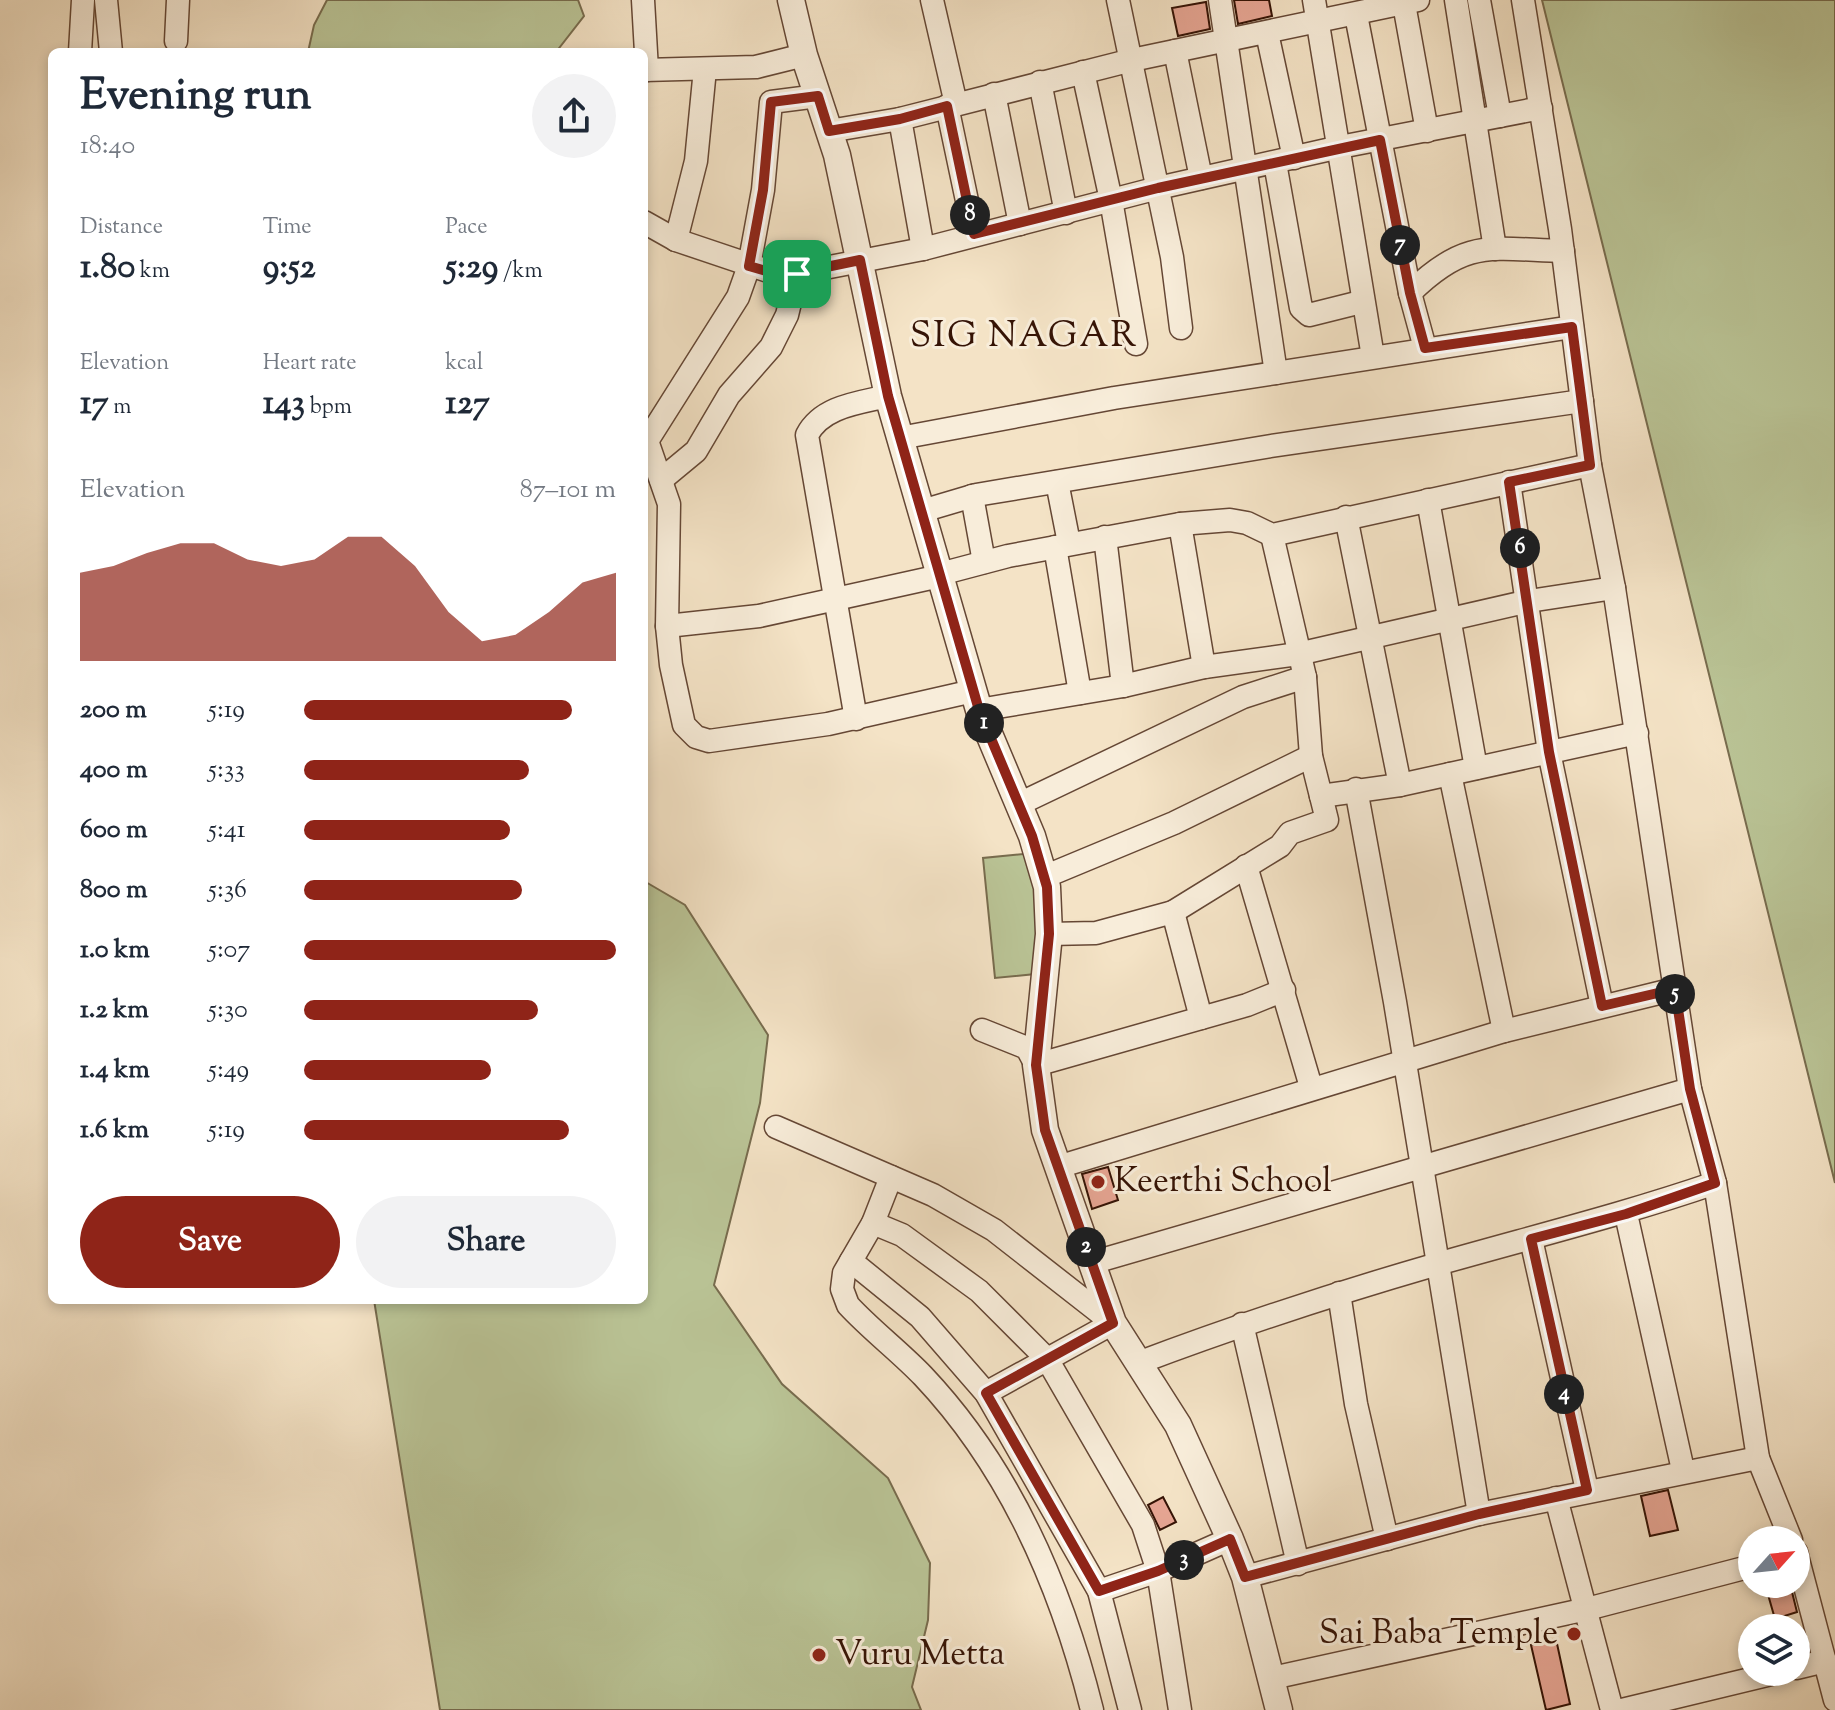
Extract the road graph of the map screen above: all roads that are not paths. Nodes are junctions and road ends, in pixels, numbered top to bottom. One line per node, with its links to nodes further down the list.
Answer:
1 (83, 0): 19 (street)
2 (106, 0): 20 (street)
3 (178, 0): 18 (street)
4 (643, 0): 21 (street)
5 (791, 0): 23 (street)
6 (932, 0): 31 (street)
7 (1118, 0): 24 (street)
8 (1220, 0): 17 (street)
9 (1314, 0): 15 (street)
10 (1456, 0): 35 (street)
11 (1479, 0): 33 (street)
12 (1523, 0): 32 (street)
13 (1411, 2): 14 (street); 37 (street)
14 (1356, 15): 15 (street); 38 (street)
15 (1317, 23): 16 (street); 39 (street)
16 (1267, 33): 17 (street); 40 (street)
17 (1228, 40): 22 (street); 41 (street)
18 (176, 41)
19 (80, 48)
20 (111, 48)
21 (645, 48)
22 (1175, 51): 24 (street); 42 (street)
23 (804, 55): 25 (street); 30 (street)
24 (1132, 60): 27 (street); 43 (street)
25 (705, 69): 26 (street); 49 (street)
26 (648, 70)
27 (1083, 72): 28 (street); 44 (street)
28 (1040, 82): 29 (street); 45 (street)
29 (994, 94): 31 (street); 47 (street)
30 (818, 96): 36 (street); 54 (street)
31 (951, 105): 34 (street); 48 (street)
32 (1541, 108): 33 (street); 52 (street)
33 (1500, 116): 35 (street)
34 (900, 119): 36 (street); 50 (street)
35 (1475, 120): 37 (street); 51 (street)
36 (829, 131): 53 (street)
37 (1427, 131): 38 (street)
38 (1380, 140): 39 (street); 56 (street)
39 (1340, 147): 40 (street); 57 (street)
40 (1284, 161): 41 (street); 57 (street)
41 (1246, 170): 42 (street); 63 (street)
42 (1201, 178): 43 (street)
43 (1158, 188): 44 (street); 59 (street)
44 (1111, 200): 45 (street); 60 (street)
45 (1066, 213): 47 (street)
46 (648, 224): 49 (street)
47 (1020, 224): 48 (street)
48 (974, 234): 50 (street)
49 (676, 240): 54 (street)
50 (923, 249): 53 (street)
51 (1495, 249): 52 (street); 56 (street)
52 (1563, 251): 58 (street)
53 (860, 260): 55 (street); 64 (street)
54 (749, 266): 55 (street); 66 (street)
55 (797, 274): 70 (street)
56 (1410, 293): 61 (street)
57 (1361, 302): 62 (street)
58 (1572, 327): 61 (street); 65 (street)
59 (1181, 328)
60 (1136, 344)
61 (1425, 348): 62 (street)
62 (1373, 357): 63 (street)
63 (1276, 373): 67 (street)
64 (888, 396): 67 (street); 84 (street)
65 (1582, 401): 69 (street); 71 (street)
66 (648, 433)
67 (900, 438): 75 (street)
68 (648, 442): 70 (street)
69 (1590, 465): 72 (street); 83 (street)
70 (661, 480): 87 (street)
71 (1057, 482): 73 (street); 80 (street)
72 (1509, 482): 74 (street); 85 (street)
73 (972, 496): 75 (street); 81 (street)
74 (1428, 500): 76 (street); 86 (street)
75 (922, 511): 82 (street)
76 (1346, 517): 78 (street); 88 (street)
77 (1180, 524): 78 (street); 79 (street); 90 (street)
78 (1272, 535): 89 (street)
79 (1105, 537): 80 (street); 92 (street)
80 (1062, 545): 81 (street); 93 (street)
81 (984, 562): 82 (street)
82 (940, 575): 84 (street); 94 (street)
83 (1614, 588): 85 (street); 96 (street)
84 (835, 601): 87 (street); 95 (street)
85 (1529, 601): 86 (street); 97 (street)
86 (1448, 622): 88 (street); 99 (street)
87 (667, 626): 95 (street)
88 (1372, 639): 89 (street); 101 (street)
89 (1298, 654): 90 (street); 91 (street)
90 (1204, 667): 92 (street)
91 (1305, 677): 98 (street); 104 (street)
92 (1123, 686): 93 (street)
93 (1080, 693): 94 (street)
94 (976, 700): 95 (street); 104 (street)
95 (856, 719)
96 (1637, 733): 97 (street); 109 (street)
97 (1549, 752): 99 (street); 111 (street)
98 (1311, 756): 103 (street); 106 (street)
99 (1476, 768): 100 (street)
100 (1450, 774): 101 (street); 114 (street)
101 (1400, 785): 102 (street)
102 (1356, 789): 103 (street); 115 (street)
103 (1321, 796): 105 (street)
104 (1019, 804): 106 (street)
105 (1246, 866): 107 (street); 110 (street)
106 (1044, 877): 108 (street)
107 (1173, 912): 108 (street); 112 (street)
108 (1049, 934): 116 (street)
109 (1675, 989): 111 (street); 118 (street)
110 (1284, 990): 112 (street); 117 (street)
111 (1602, 1006): 114 (street)
112 (1201, 1018): 116 (street)
113 (982, 1030): 116 (street)
114 (1504, 1031): 115 (street)
115 (1405, 1061): 117 (street); 120 (street)
116 (1036, 1065): 121 (street)
117 (1311, 1087): 121 (street)
118 (1690, 1089): 120 (street); 123 (street)
119 (776, 1127): 122 (street)
120 (1423, 1166): 128 (street); 129 (street)
121 (1058, 1167): 128 (street)
122 (891, 1177): 125 (street); 131 (street)
123 (1715, 1183): 124 (street); 136 (street)
124 (1626, 1214): 126 (street); 137 (street)
125 (873, 1223): 127 (street); 133 (street)
126 (1531, 1239): 129 (street); 138 (street)
127 (851, 1261): 135 (street); 156 (street)
128 (1091, 1263): 131 (street)
129 (1436, 1265): 130 (street); 140 (street)
130 (1339, 1293): 132 (street); 143 (street)
131 (1113, 1323): 133 (street); 134 (street)
132 (1242, 1324): 134 (street); 144 (street)
133 (1047, 1359): 135 (street); 146 (street)
134 (1138, 1363): 142 (street)
135 (986, 1393): 148 (street)
136 (1758, 1458): 137 (street); 141 (street)
137 (1683, 1470): 138 (street)
138 (1587, 1490): 139 (street)
139 (1556, 1498): 140 (street); 150 (street)
140 (1479, 1514): 143 (street)
141 (1785, 1526)
142 (1230, 1539): 146 (street); 147 (street)
143 (1387, 1539): 144 (street)
144 (1298, 1564): 147 (street)
145 (1738, 1570): 150 (street)
146 (1158, 1571): 148 (street); 158 (street)
147 (1245, 1577): 153 (street)
148 (1099, 1591): 157 (street)
149 (1808, 1598): 151 (street)
150 (1587, 1609): 153 (street); 160 (street)
151 (1825, 1661): 152 (street); 155 (street)
152 (1810, 1665)
153 (1272, 1678): 159 (street)
154 (1738, 1682): 161 (street)
155 (1835, 1700)
156 (1092, 1710)
157 (1130, 1710)
158 (1180, 1710)
159 (1279, 1710)
160 (1612, 1710)
161 (1622, 1710)

